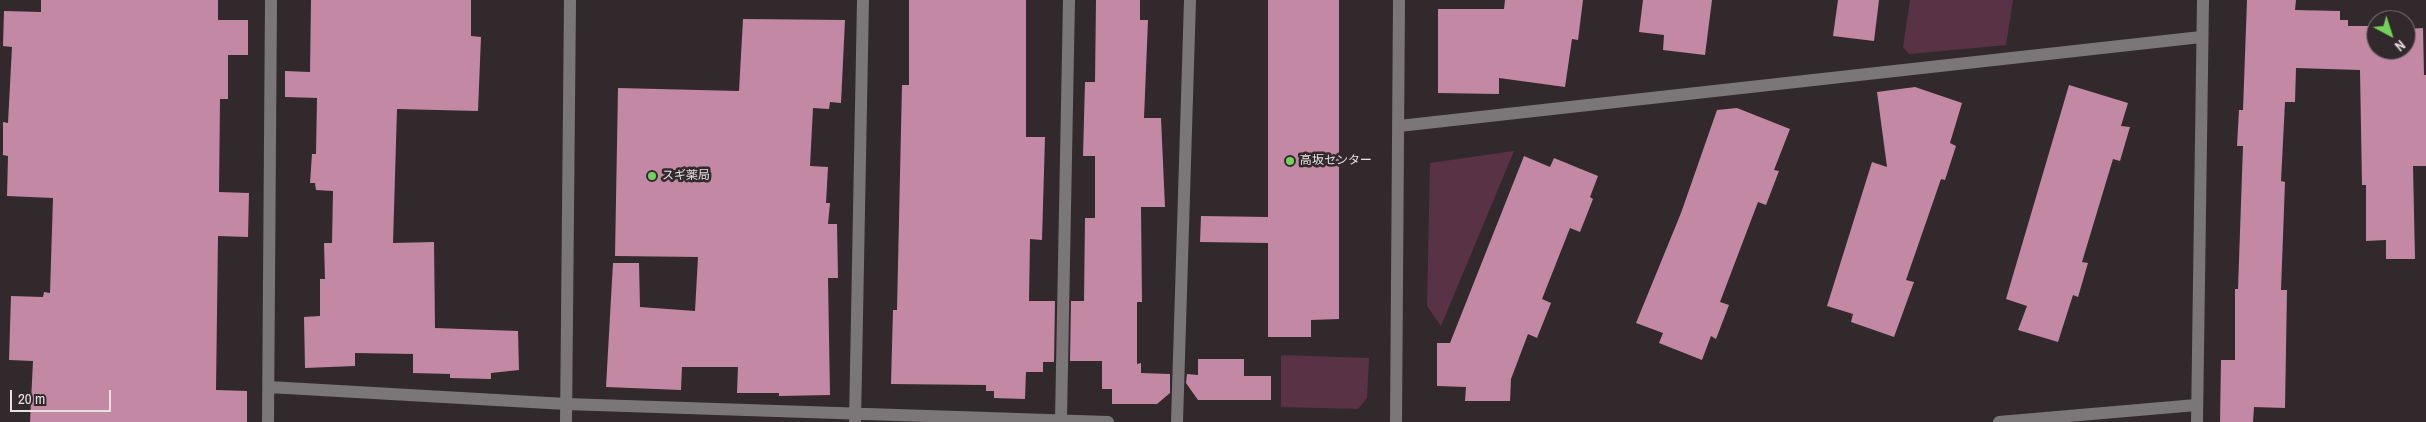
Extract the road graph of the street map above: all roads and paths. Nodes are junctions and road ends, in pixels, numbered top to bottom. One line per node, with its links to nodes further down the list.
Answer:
1 (271, 0): 10 (street)
2 (570, 0): 11 (street)
3 (863, 0): 13 (street)
4 (1069, 0): 14 (street)
5 (1190, 0): 18 (street)
6 (1399, 0): 9 (street)
7 (2203, 0): 8 (street)
8 (2201, 37): 9 (street); 12 (street)
9 (1399, 126): 19 (street)
10 (268, 387): 11 (street); 15 (street)
11 (566, 404): 13 (street); 16 (street)
12 (2196, 406): 20 (street); 21 (street)
13 (855, 417): 14 (street)
14 (1061, 419): 17 (street)
15 (268, 422)
16 (566, 422)
17 (1108, 422)
18 (1177, 422)
19 (1396, 422)
20 (1999, 422)
21 (2196, 422)

